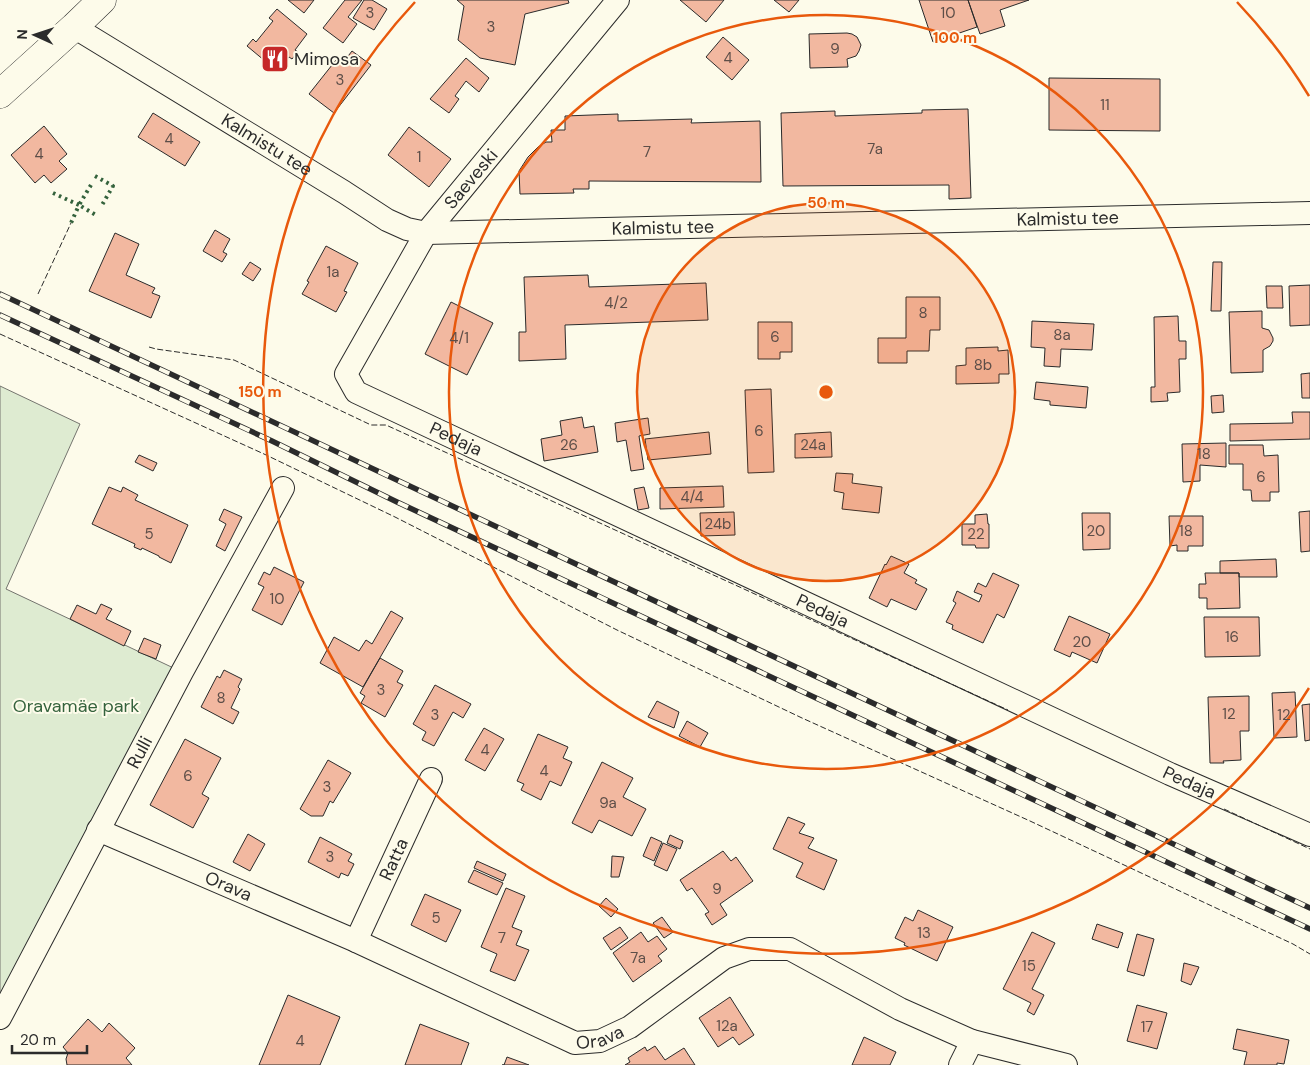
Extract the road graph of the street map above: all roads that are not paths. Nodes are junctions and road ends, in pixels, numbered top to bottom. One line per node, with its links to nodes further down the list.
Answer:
1 (102, 0): 3 (main road)
2 (618, 0): 6 (street, Saeveski)
3 (74, 27): 4 (main road); 6 (street, Kalmistu tee)
4 (0, 94)
5 (1310, 213): 6 (street, Kalmistu tee)
6 (426, 233): 7 (street, Saeveski)
7 (346, 374): 11 (street, Pedaja)
8 (282, 488): 10 (street, Rulli)
9 (432, 779): 12 (street, Ratta)
10 (98, 830): 12 (street, Orava); 13 (street, Rulli)
11 (1310, 835)
12 (356, 941): 14 (street, Orava)
13 (0, 1018)
14 (972, 1040): 15 (street); 16 (street, Orava)
15 (960, 1065)
16 (1066, 1065)

